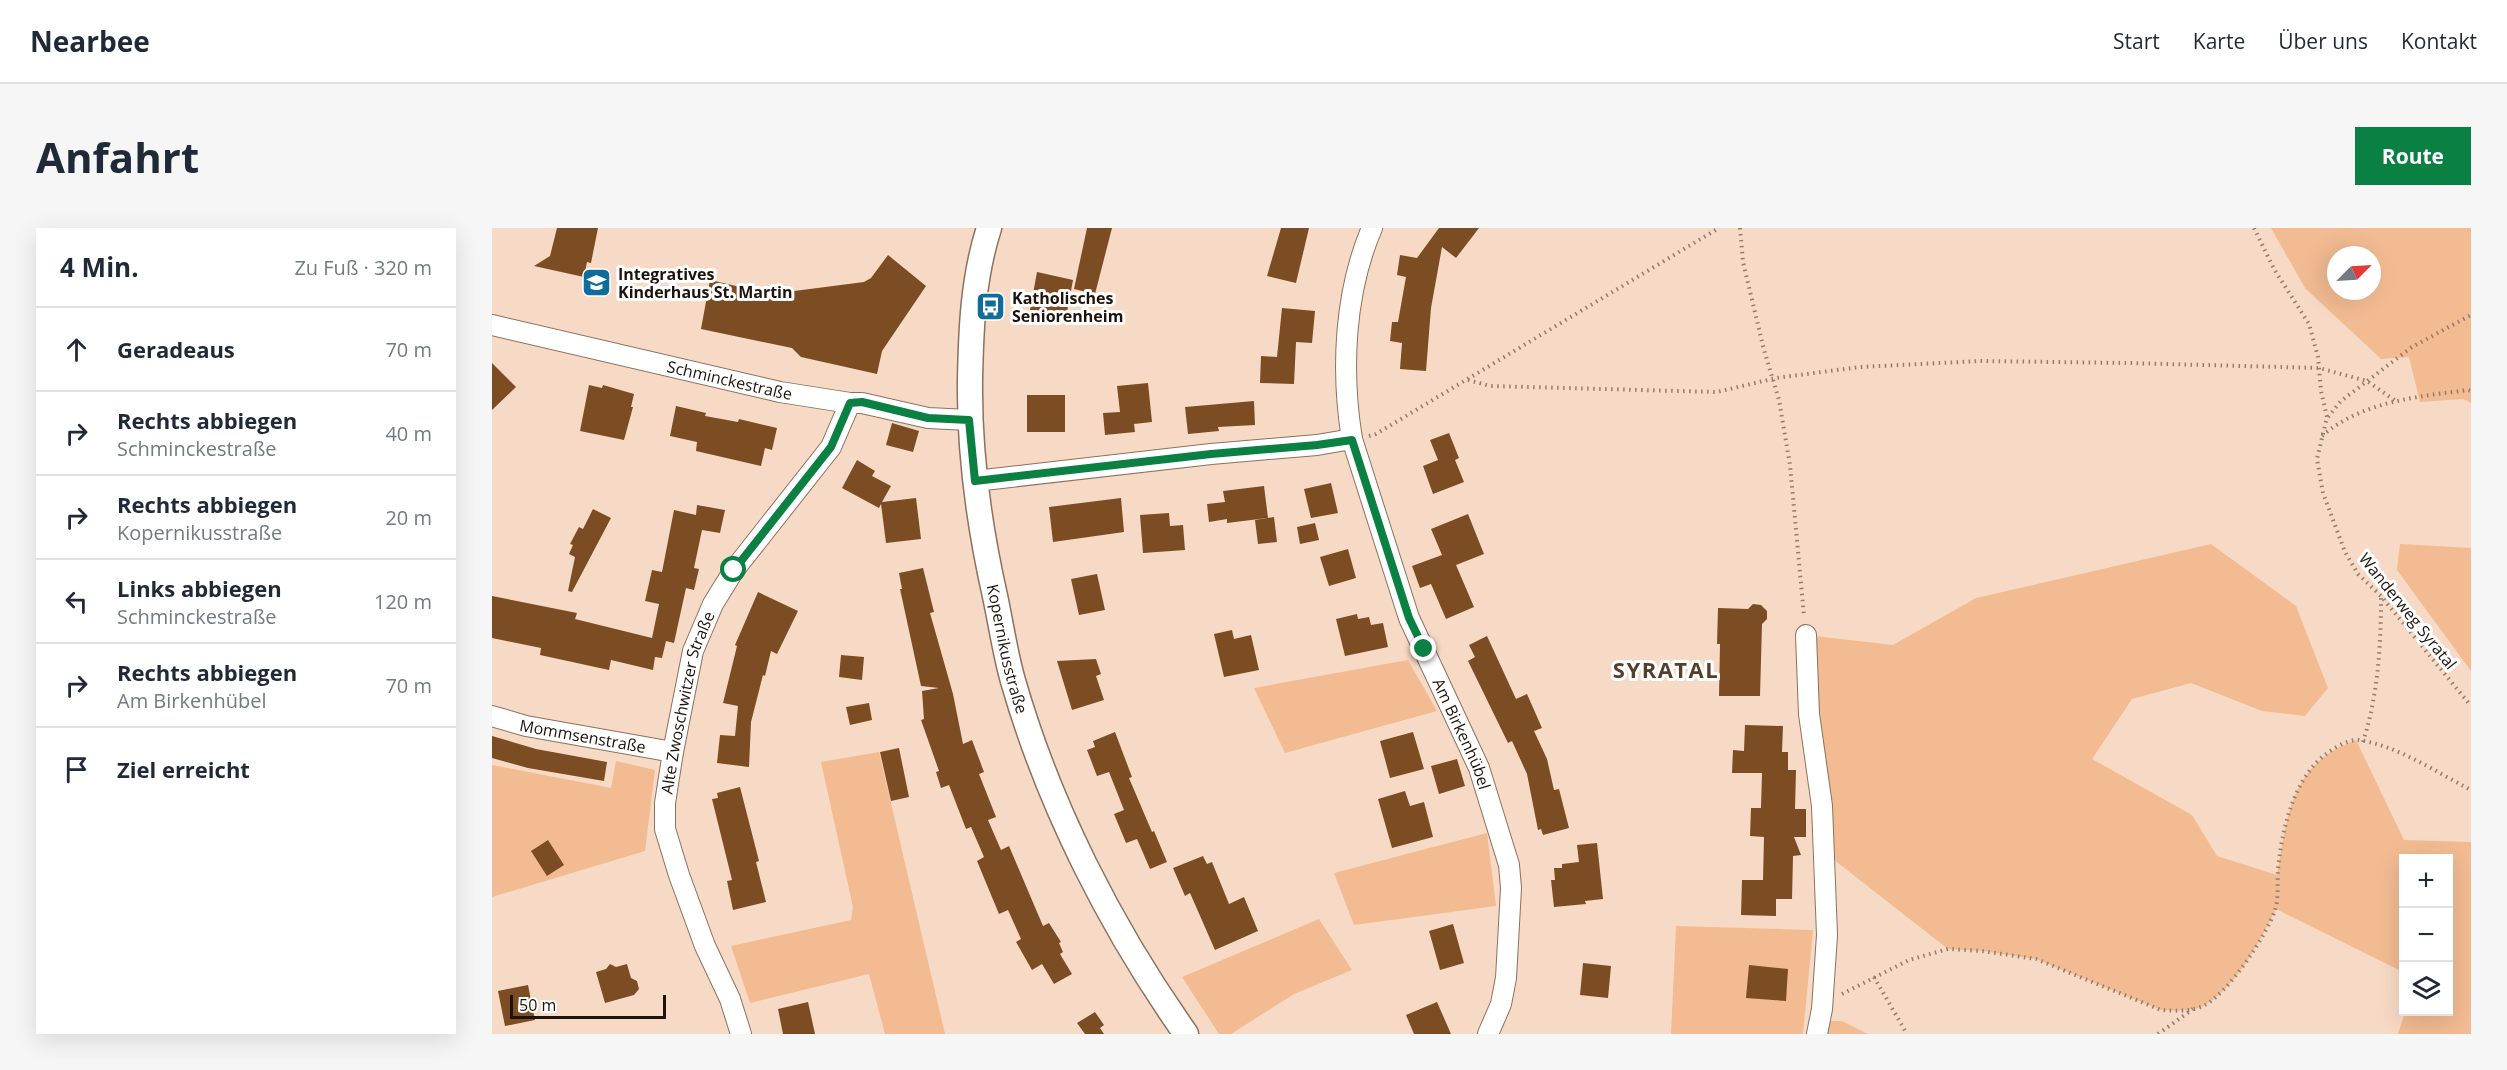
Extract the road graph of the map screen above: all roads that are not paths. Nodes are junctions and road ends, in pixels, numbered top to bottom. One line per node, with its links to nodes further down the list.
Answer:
1 (989, 228): 5 (street, Kopernikusstraße)
2 (1372, 228): 6 (street, Am Birkenhübel)
3 (492, 325): 4 (street, Schminckestraße)
4 (850, 403): 5 (street, Schminckestraße); 10 (street, Alte Zwoschwitzer Straße)
5 (969, 420): 7 (street, Kopernikusstraße)
6 (1352, 440): 7 (street); 13 (street, Am Birkenhübel)
7 (975, 481): 12 (street, Kopernikusstraße)
8 (1806, 635): 14 (street)
9 (492, 716): 10 (street, Mommsenstraße)
10 (673, 753): 11 (street, Alte Zwoschwitzer Straße)
11 (741, 1034)
12 (1186, 1034)
13 (1488, 1034)
14 (1817, 1034)

